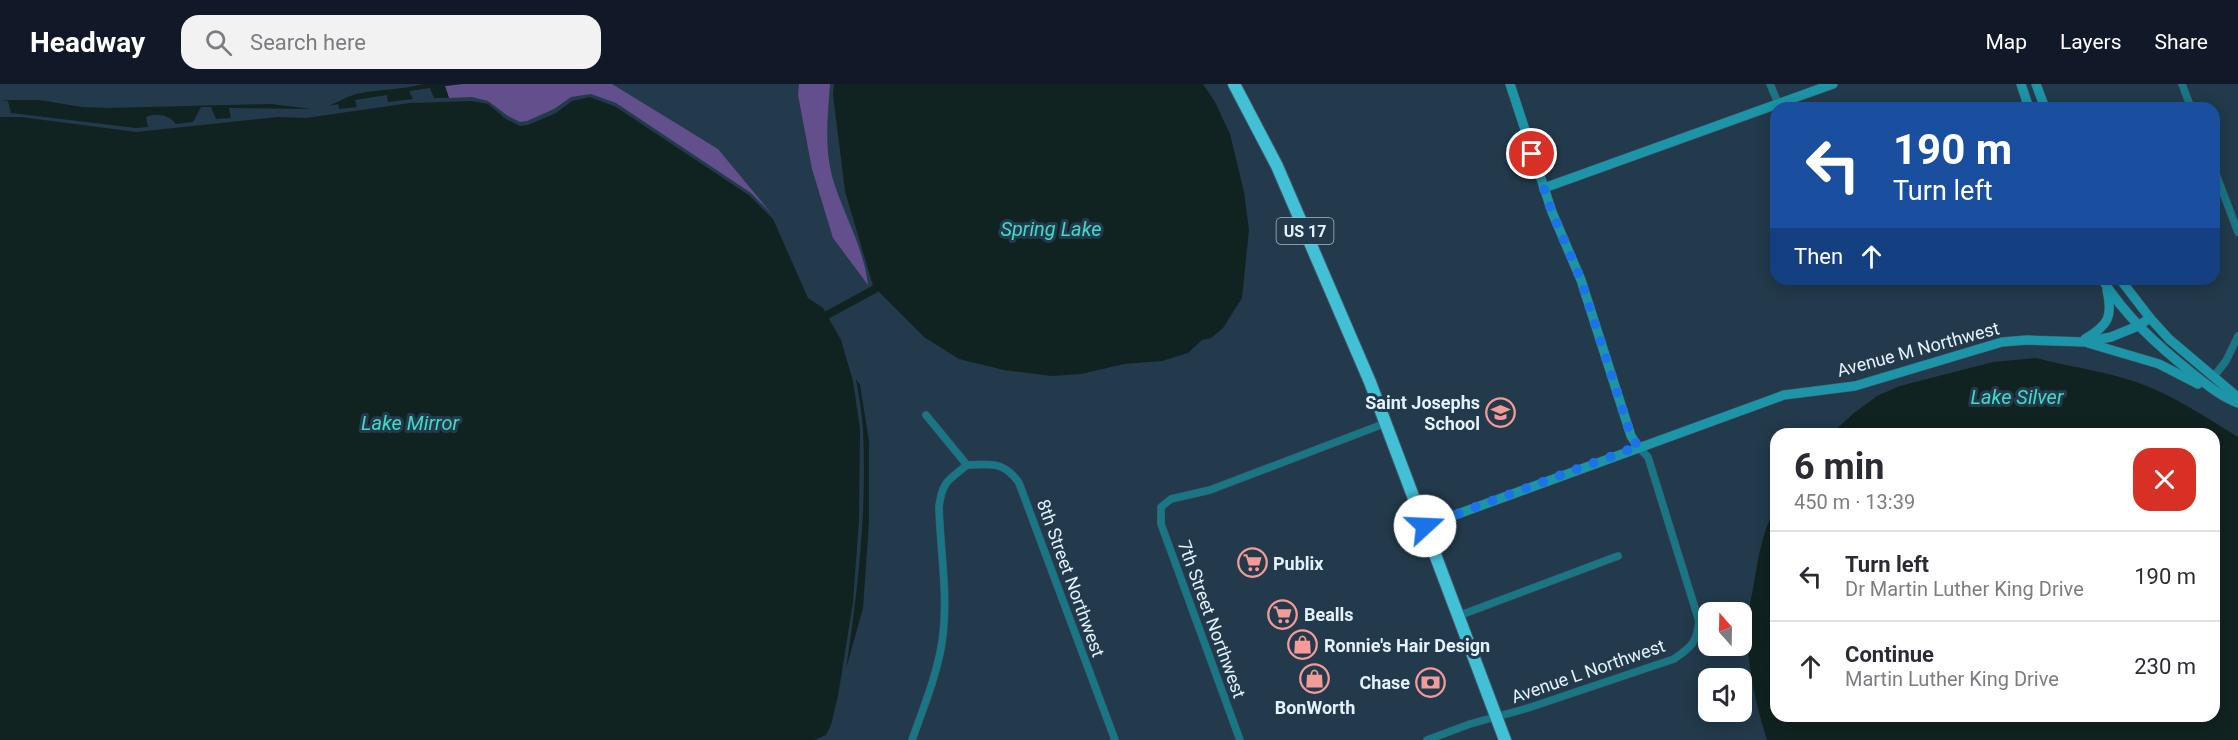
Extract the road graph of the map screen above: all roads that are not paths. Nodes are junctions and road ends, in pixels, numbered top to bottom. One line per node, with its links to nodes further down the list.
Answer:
1 (1234, 84): 28 (highway, US 17)
2 (1510, 84): 15 (street)
3 (1770, 84): 8 (street)
4 (1833, 84): 9 (street)
5 (2021, 84): 10 (street)
6 (2036, 84): 11 (street)
7 (2182, 84): 12 (street)
8 (1777, 102)
9 (1784, 102)
10 (2027, 102)
11 (2043, 102)
12 (2189, 102)
13 (1770, 107): 15 (street)
14 (2220, 185): 16 (street)
15 (1544, 188): 29 (street)
16 (2238, 232)
17 (2105, 285): 23 (street)
18 (2106, 285): 21 (street)
19 (2125, 285): 20 (street)
20 (2148, 315): 21 (street, Avenue M Northwest); 24 (street)
21 (2138, 326): 23 (street, Avenue M Northwest); 25 (street)
22 (2238, 336): 24 (street)
23 (2083, 342): 25 (street); 29 (street, Avenue M Northwest)
24 (2215, 375): 26 (street)
25 (2228, 400): 26 (street)
26 (2238, 402)
27 (926, 415): 30 (street)
28 (1386, 423): 31 (highway, US 17); 37 (street, 7th Street Northwest)
29 (1639, 448): 31 (street, Avenue M Northwest); 34 (street, Avenue L Northwest)
30 (967, 465): 35 (street); 36 (street, 8th Street Northwest)
31 (1425, 526): 33 (highway, US 17)
32 (1618, 556): 33 (street)
33 (1458, 616): 34 (highway, US 17)
34 (1496, 717): 38 (street, Avenue L Northwest); 39 (highway, US 17)
35 (912, 740)
36 (1115, 740)
37 (1240, 740)
38 (1427, 740)
39 (1505, 740)

